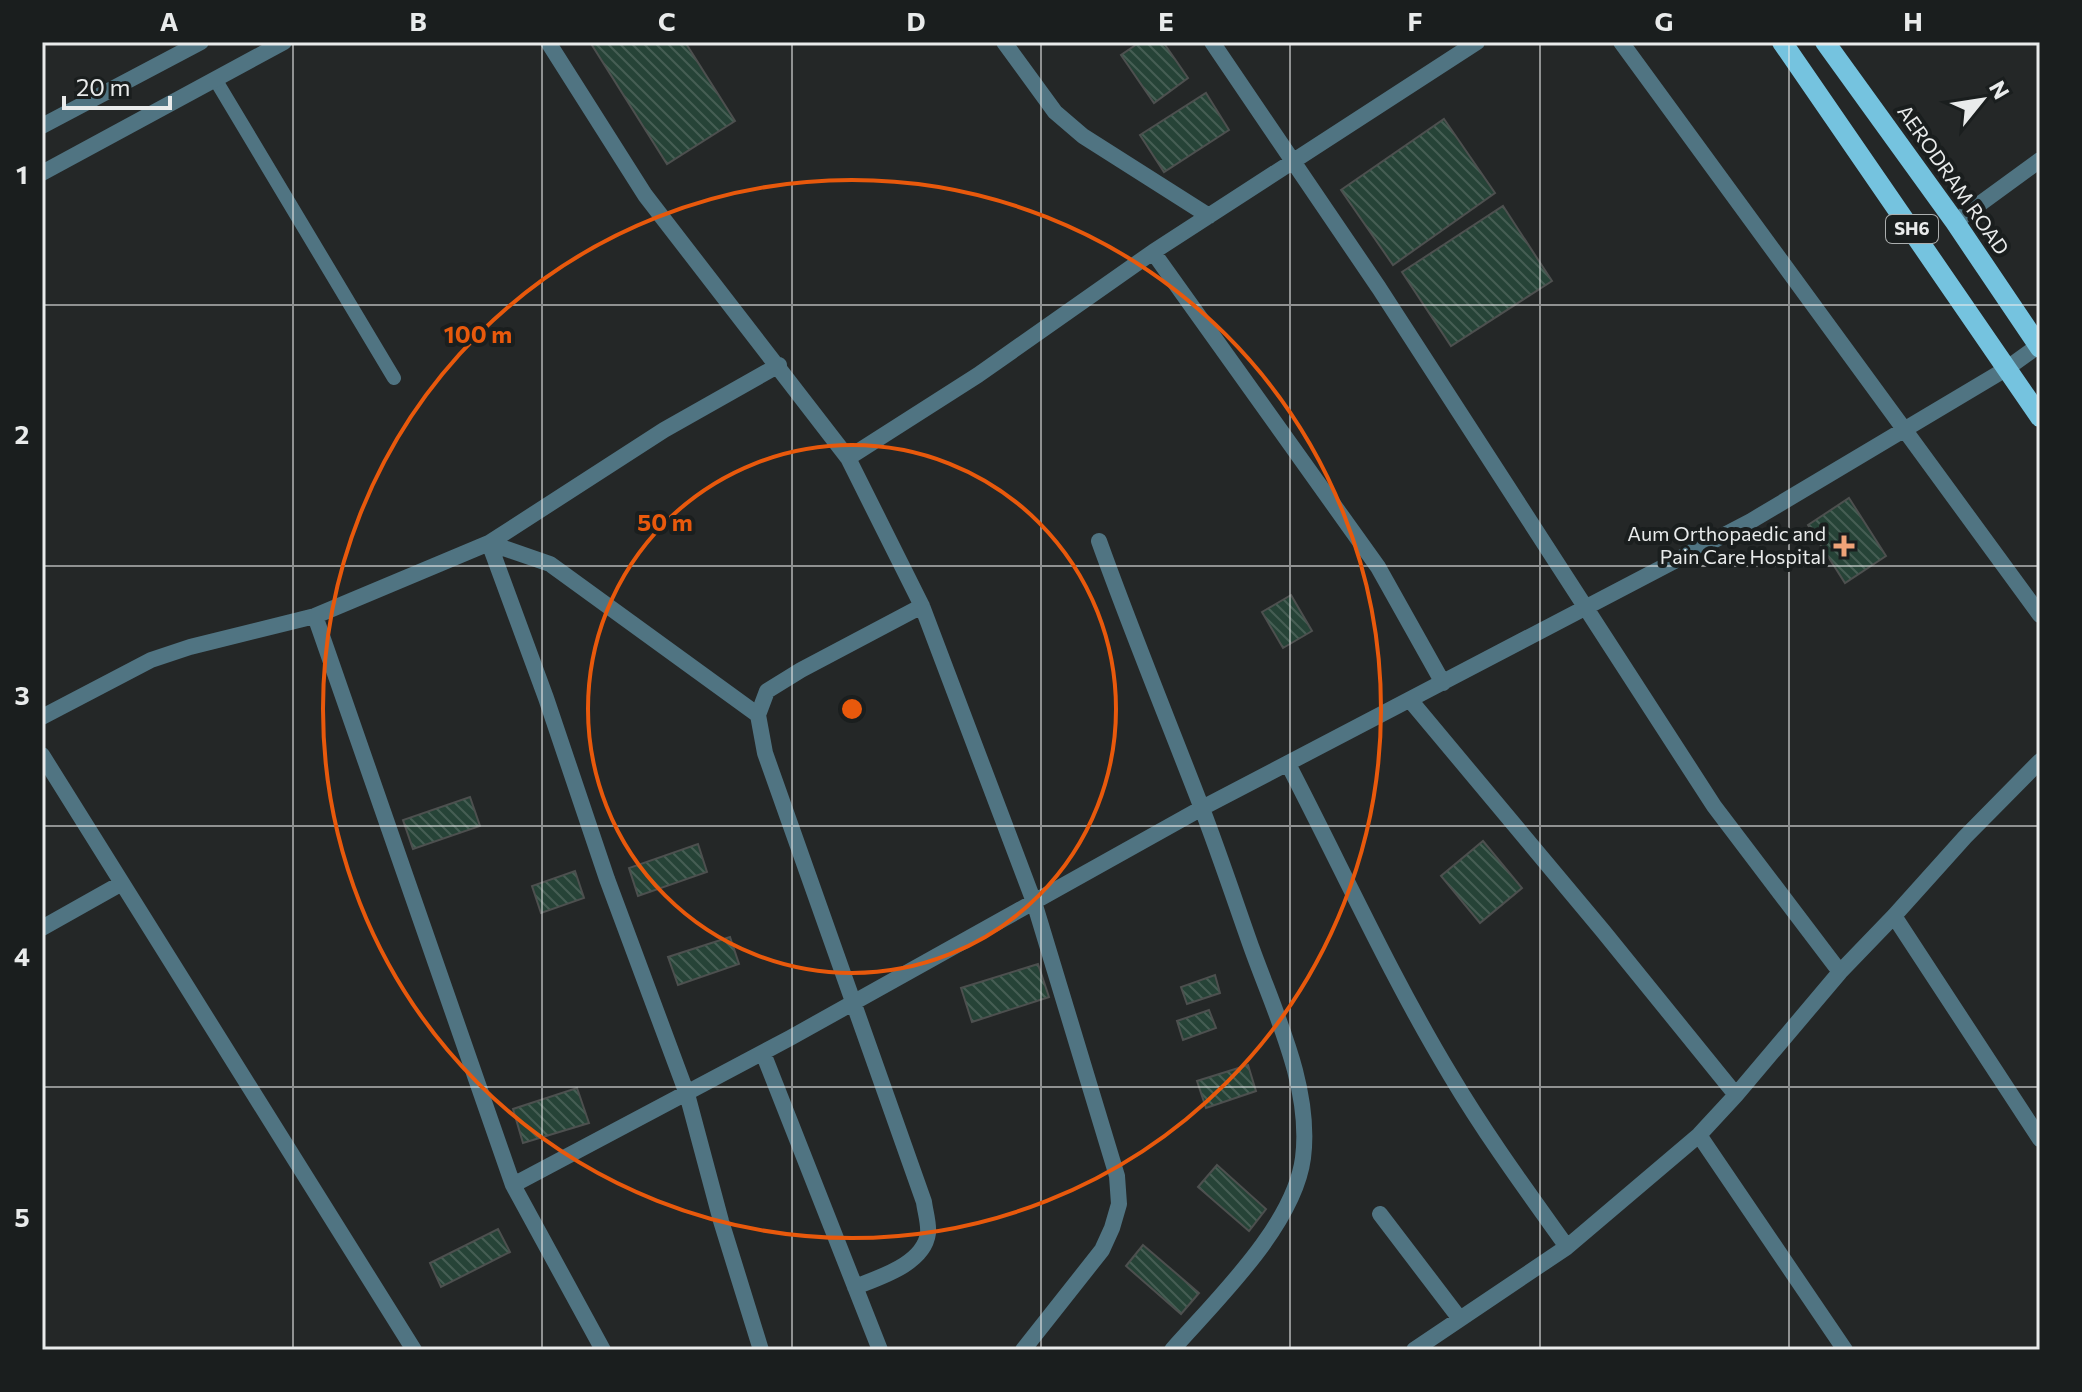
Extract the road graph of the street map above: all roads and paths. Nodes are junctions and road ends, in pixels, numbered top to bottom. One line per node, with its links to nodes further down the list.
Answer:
1 (201, 42): 11 (street)
2 (284, 42): 10 (street)
3 (548, 42): 19 (street)
4 (1004, 42): 15 (street)
5 (1212, 42): 13 (street)
6 (1477, 42): 13 (street)
7 (1621, 42): 23 (street)
8 (1782, 42): 20 (main road, SH6)
9 (1825, 42): 16 (main road, AERODRAM ROAD / SH6)
10 (215, 79): 14 (street); 21 (lane)
11 (42, 126)
12 (2040, 160): 16 (street)
13 (1293, 162): 15 (street); 28 (street)
14 (42, 173)
15 (1209, 216): 17 (street)
16 (1955, 222): 18 (main road, AERODRAM ROAD / SH6)
17 (1153, 252): 24 (street); 31 (street)
18 (2039, 347): 20 (street)
19 (779, 365): 24 (street); 26 (street)
20 (2006, 369): 22 (main road, SH6); 23 (street)
21 (394, 378)
22 (2040, 417)
23 (1905, 429): 28 (street); 29 (street)
24 (848, 458): 27 (street)
25 (1099, 541): 38 (street)
26 (489, 543): 30 (street); 33 (street); 46 (street)
27 (922, 606): 33 (street); 40 (street)
28 (1586, 607): 31 (street); 43 (street)
29 (2040, 615)
30 (315, 616): 34 (street); 50 (street)
31 (1443, 683): 32 (street)
32 (1410, 700): 37 (street); 47 (street)
33 (758, 715): 44 (street)
34 (42, 717)
35 (42, 755): 39 (street)
36 (2040, 761): 41 (street)
37 (1288, 764): 38 (street); 52 (street)
38 (1202, 808): 40 (street); 60 (street)
39 (122, 883): 42 (street); 55 (street)
40 (1034, 902): 44 (street); 59 (street)
41 (1894, 916): 43 (street); 49 (street)
42 (42, 928)
43 (1840, 972): 47 (street)
44 (852, 1002): 45 (street); 53 (street)
45 (763, 1053): 46 (street); 53 (street)
46 (687, 1094): 50 (street); 57 (street)
47 (1736, 1095): 48 (street)
48 (1699, 1135): 52 (street); 62 (street)
49 (2040, 1139)
50 (513, 1185): 56 (street)
51 (1380, 1214): 54 (street)
52 (1567, 1247): 54 (street)
53 (855, 1287): 58 (street)
54 (1460, 1319): 61 (street)
55 (414, 1350)
56 (603, 1350)
57 (761, 1350)
58 (880, 1350)
59 (1023, 1350)
60 (1172, 1350)
61 (1414, 1350)
62 (1845, 1350)

